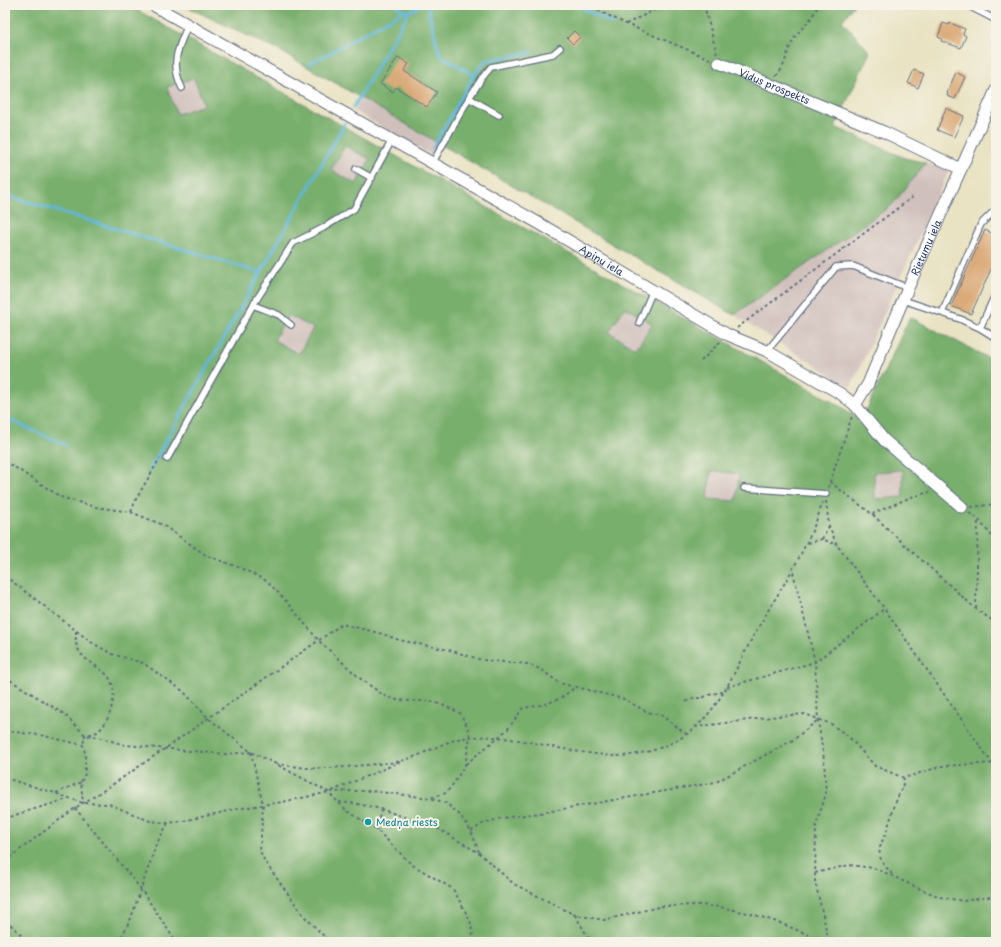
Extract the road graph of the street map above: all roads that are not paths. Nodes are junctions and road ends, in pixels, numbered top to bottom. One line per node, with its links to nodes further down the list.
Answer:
1 (153, 5): 4 (street, Apiņu iela)
2 (966, 5): 3 (lane)
3 (996, 20)
4 (188, 25): 7 (lane); 11 (street, Apiņu iela)
5 (560, 48): 9 (lane)
6 (719, 63): 14 (street, Vidus prospekts)
7 (182, 88)
8 (996, 90): 14 (street, Rietumu iela)
9 (469, 98): 10 (lane); 12 (lane)
10 (499, 115)
11 (392, 140): 12 (street, Apiņu iela); 15 (lane)
12 (433, 162): 18 (street, Apiņu iela)
13 (356, 169): 15 (lane)
14 (961, 170): 17 (street, Rietumu iela)
15 (372, 178): 21 (lane)
16 (996, 214): 22 (lane)
17 (908, 288): 20 (street, Rietumu iela); 27 (lane)
18 (653, 290): 23 (lane); 27 (street, Apiņu iela)
19 (996, 293): 25 (lane)
20 (903, 300): 22 (lane); 28 (street, Rietumu iela)
21 (253, 305): 24 (lane); 29 (lane)
22 (942, 313): 25 (lane)
23 (639, 323)
24 (291, 324)
25 (980, 328): 26 (lane)
26 (996, 338)
27 (767, 351): 28 (street, Apiņu iela)
28 (855, 405): 32 (street, Apiņu iela)
29 (167, 459)
30 (744, 488): 31 (lane)
31 (826, 494)
32 (962, 507)

